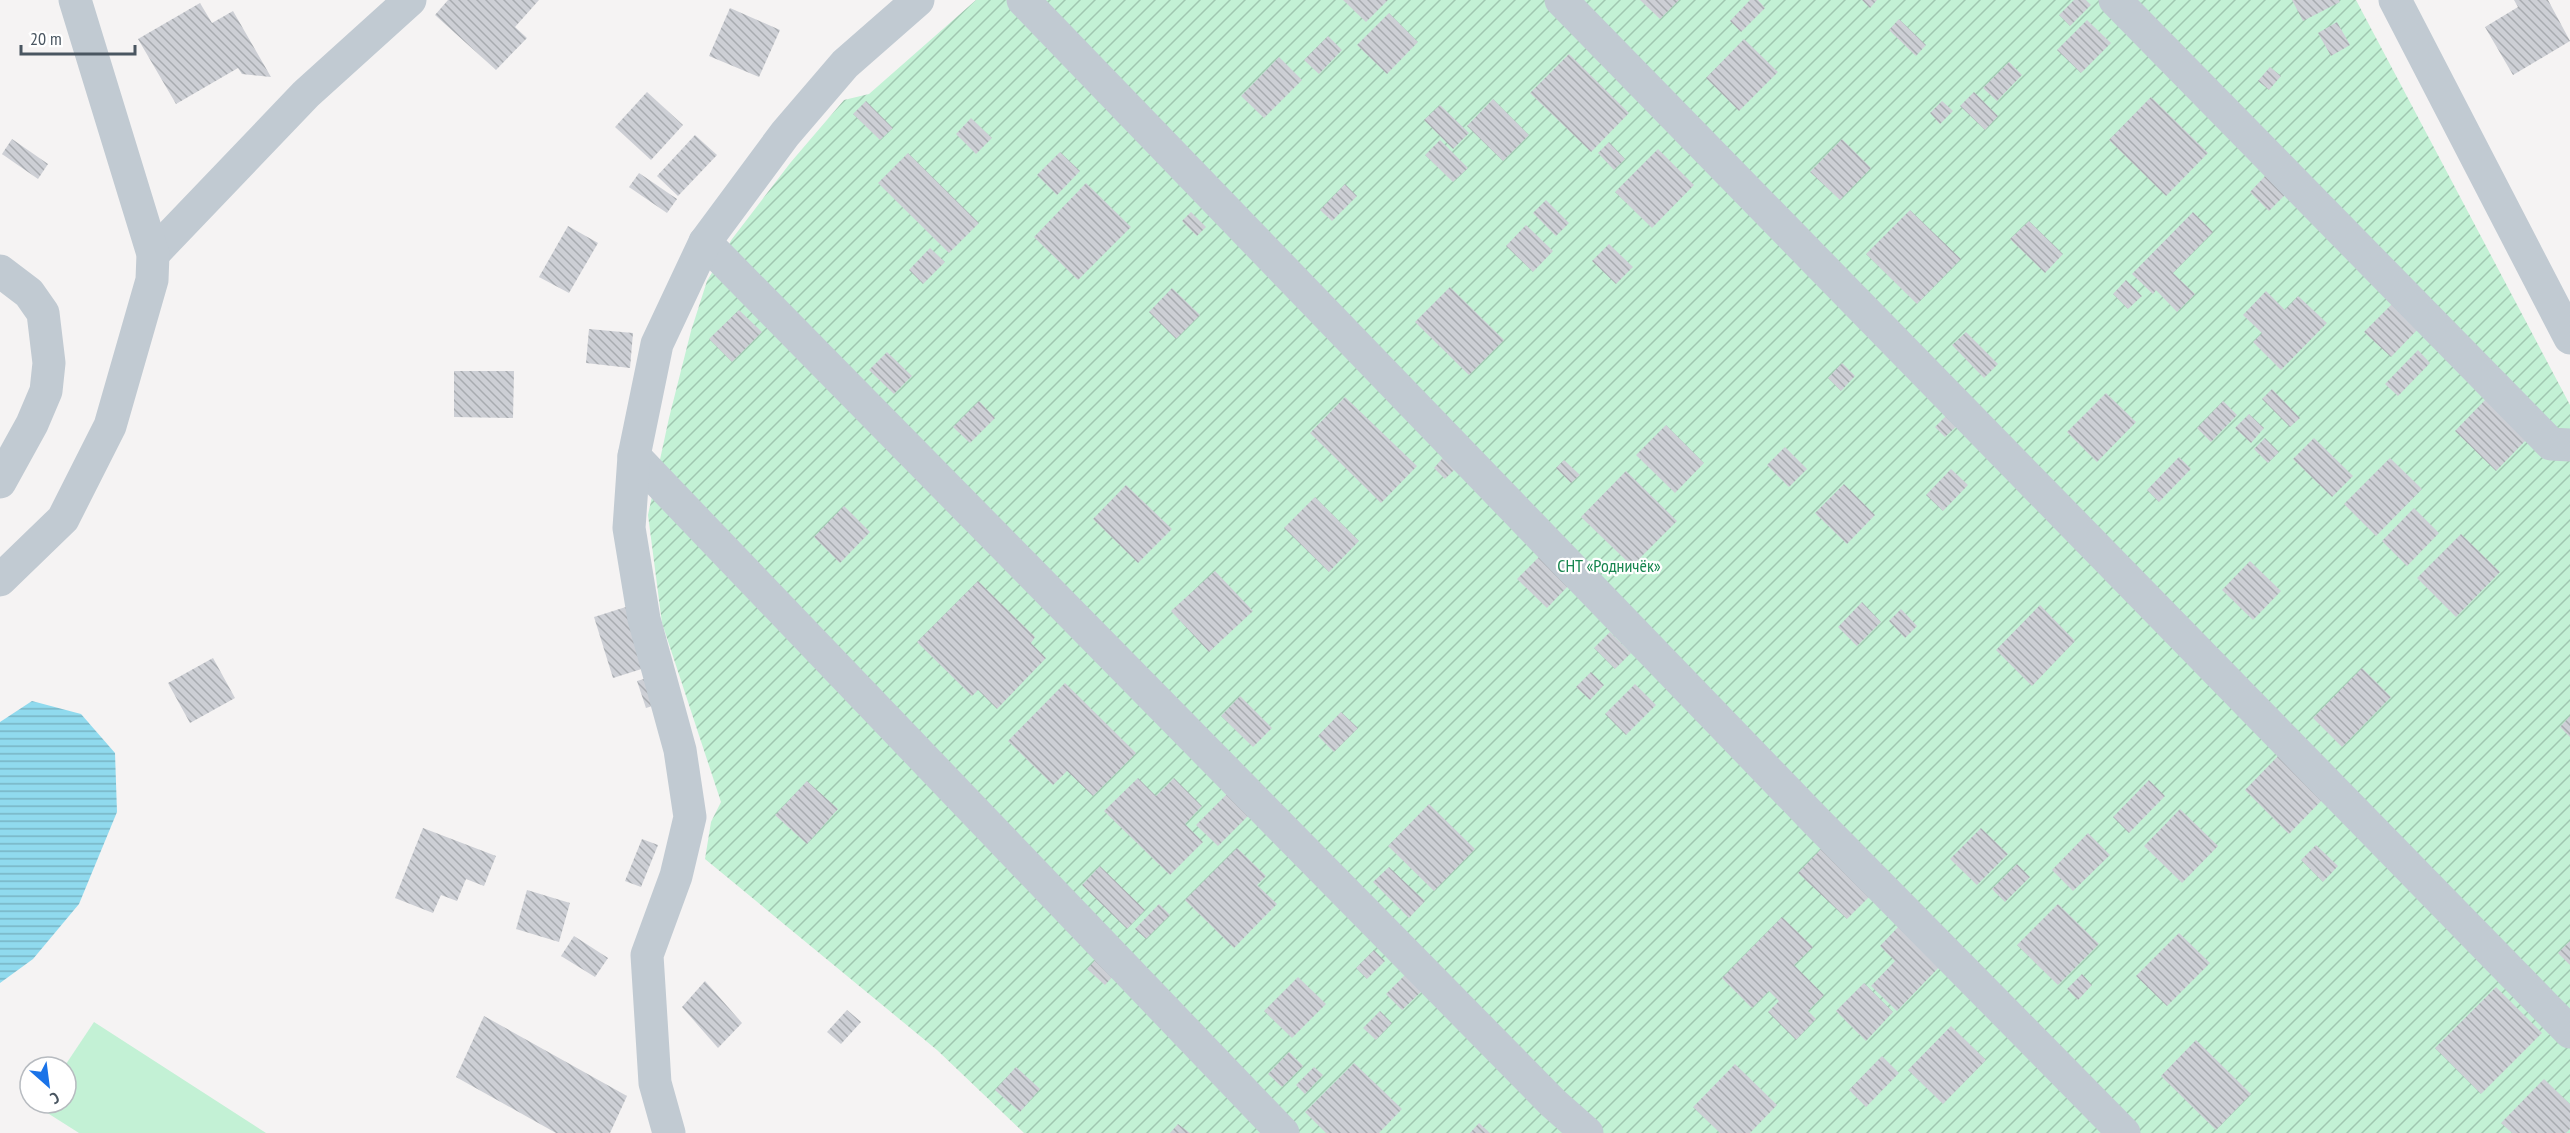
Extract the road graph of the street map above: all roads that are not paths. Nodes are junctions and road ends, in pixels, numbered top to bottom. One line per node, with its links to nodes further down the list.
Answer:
1 (75, 0): 9 (street)
2 (410, 0): 9 (street)
3 (918, 0): 8 (street)
4 (1023, 0): 20 (street)
5 (1561, 0): 16 (street)
6 (2115, 0): 12 (street)
7 (2395, 0): 11 (street)
8 (705, 242): 13 (street); 19 (street)
9 (153, 254): 15 (street)
10 (0, 271): 14 (street)
11 (2570, 338)
12 (2570, 445)
13 (634, 456): 17 (street); 18 (street)
14 (0, 482)
15 (0, 580)
16 (2570, 1032)
17 (669, 1133)
18 (1283, 1133)
19 (1587, 1133)
20 (2124, 1133)

